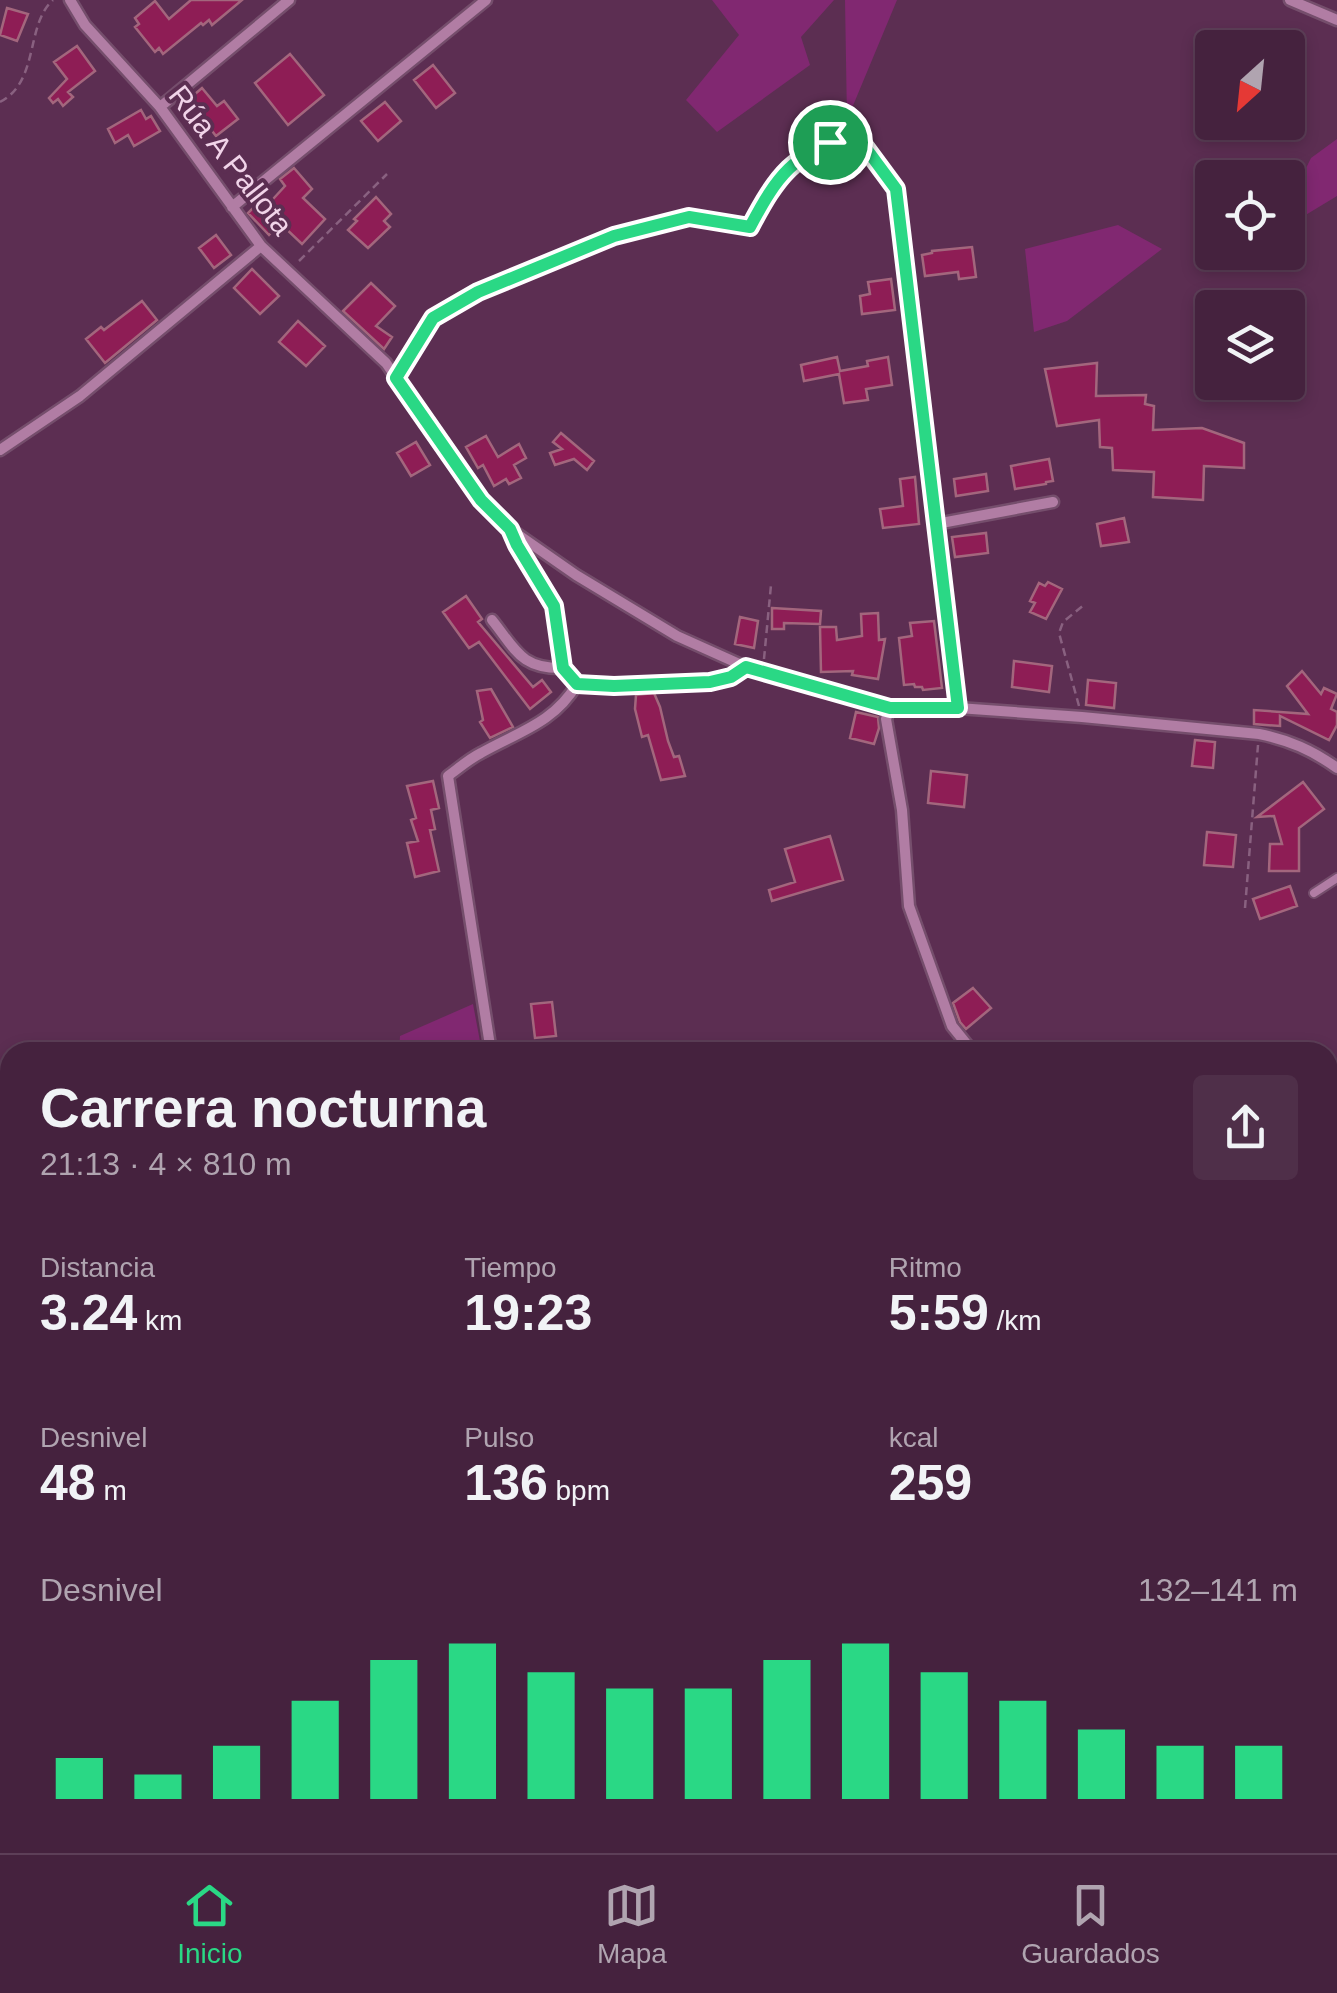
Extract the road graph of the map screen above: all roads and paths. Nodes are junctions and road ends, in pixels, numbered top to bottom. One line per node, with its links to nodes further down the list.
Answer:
1 (53, 0): 7 (path)
2 (70, 0): 8 (street, Rúa A Pallota)
3 (288, 0): 8 (street)
4 (486, 0): 11 (street)
5 (1290, 0): 6 (street)
6 (1337, 20)
7 (0, 102)
8 (160, 106): 11 (street, Rúa A Pallota)
9 (386, 174): 13 (path)
10 (896, 189): 14 (path); 17 (street)
11 (232, 207): 12 (street, Rúa A Pallota)
12 (260, 246): 13 (street, Rúa A Pallota); 15 (street)
13 (288, 272): 14 (street, Rúa A Pallota)
14 (396, 378): 18 (street, Rúa A Pallota)
15 (0, 450)
16 (1053, 502): 17 (street)
17 (936, 524): 27 (street)
18 (510, 529): 22 (street); 23 (street)
19 (771, 585): 24 (path)
20 (1084, 604): 28 (path)
21 (492, 620): 23 (street)
22 (746, 667): 24 (street); 25 (street)
23 (563, 668): 25 (street)
24 (762, 671): 26 (street)
25 (577, 684): 34 (street)
26 (890, 708): 27 (street); 35 (street)
27 (958, 708): 28 (street)
28 (1082, 717): 29 (street)
29 (1259, 734): 30 (street); 33 (path)
30 (1337, 768)
31 (1337, 878): 32 (lane)
32 (1314, 893)
33 (1246, 908)
34 (489, 1042)
35 (965, 1042)

